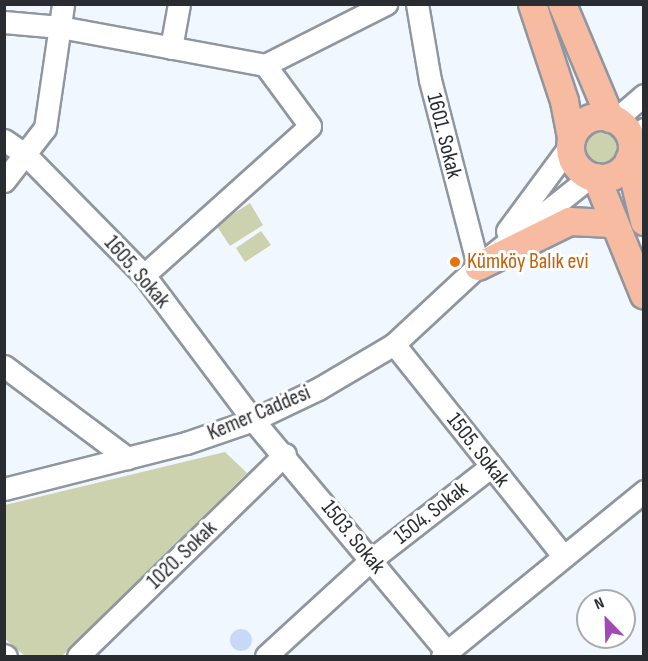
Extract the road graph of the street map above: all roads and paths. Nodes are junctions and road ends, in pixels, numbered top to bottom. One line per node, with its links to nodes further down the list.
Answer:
1 (63, 4): 8 (street)
2 (179, 4): 9 (street)
3 (386, 4): 10 (street)
4 (417, 4): 21 (street, 1601. Sokak)
5 (532, 4): 14 (main road)
6 (567, 6): 12 (main road)
7 (4, 22): 8 (street)
8 (60, 27): 9 (street); 16 (street)
9 (171, 48): 10 (street)
10 (265, 65): 22 (street)
11 (644, 95): 12 (street)
12 (613, 119): 14 (main road); 15 (main road)
13 (4, 140): 16 (street, 1605. Sokak)
14 (571, 142): 17 (main road); 21 (street, Kemer Caddesi)
15 (635, 146): 17 (main road); 19 (main road)
16 (26, 156): 18 (street); 22 (street, 1605. Sokak)
17 (593, 177): 20 (main road); 21 (street, Kemer Caddesi)
18 (4, 181)
19 (644, 221)
20 (611, 223): 21 (main road); 23 (main road)
21 (478, 266): 24 (street, Kemer Caddesi)
22 (144, 275): 26 (street, 1605. Sokak)
23 (644, 295)
24 (394, 344): 26 (street, Kemer Caddesi); 29 (street, 1505. Sokak)
25 (4, 366): 28 (street)
26 (253, 420): 27 (street, 1503. Sokak); 28 (street, Kemer Caddesi)
27 (285, 454): 33 (street, 1503. Sokak); 35 (street, 1020. Sokak)
28 (127, 458): 30 (street, Kemer Caddesi)
29 (490, 466): 32 (street, 1505. Sokak); 33 (street, 1504. Sokak)
30 (4, 489)
31 (644, 491): 32 (street)
32 (563, 556): 34 (street)
33 (372, 559): 34 (street, 1503. Sokak); 36 (street, 1504. Sokak)
34 (446, 655)
35 (78, 657)
36 (266, 657)

